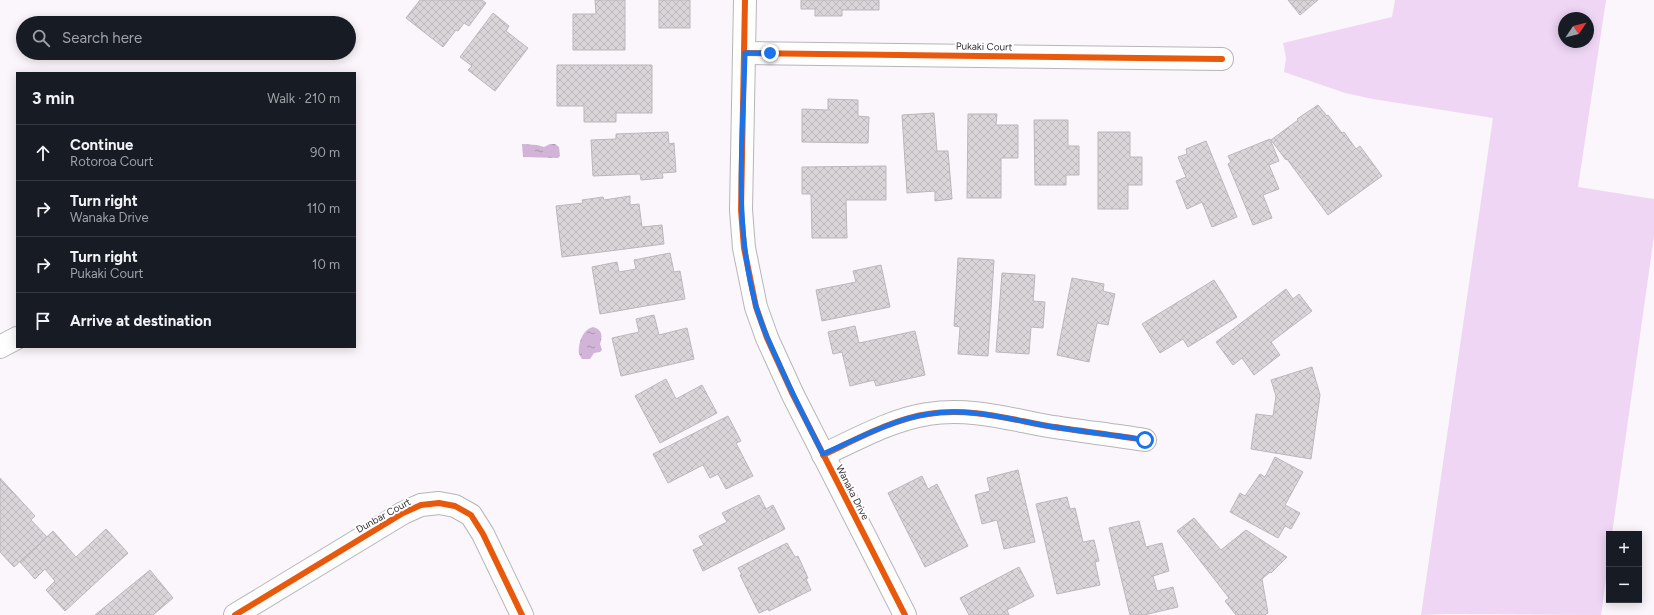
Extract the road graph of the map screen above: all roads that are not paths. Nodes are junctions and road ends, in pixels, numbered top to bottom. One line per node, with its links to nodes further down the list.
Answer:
1 (745, 0): 2 (street, Wanaka Drive)
2 (745, 53): 3 (street, Pukaki Court); 7 (street, Wanaka Drive)
3 (1222, 59)
4 (16, 339): 5 (street)
5 (0, 347)
6 (1145, 440): 7 (street)
7 (823, 454): 10 (street, Wanaka Drive)
8 (235, 615): 9 (street, Dunbar Court)
9 (522, 615)
10 (905, 615)

